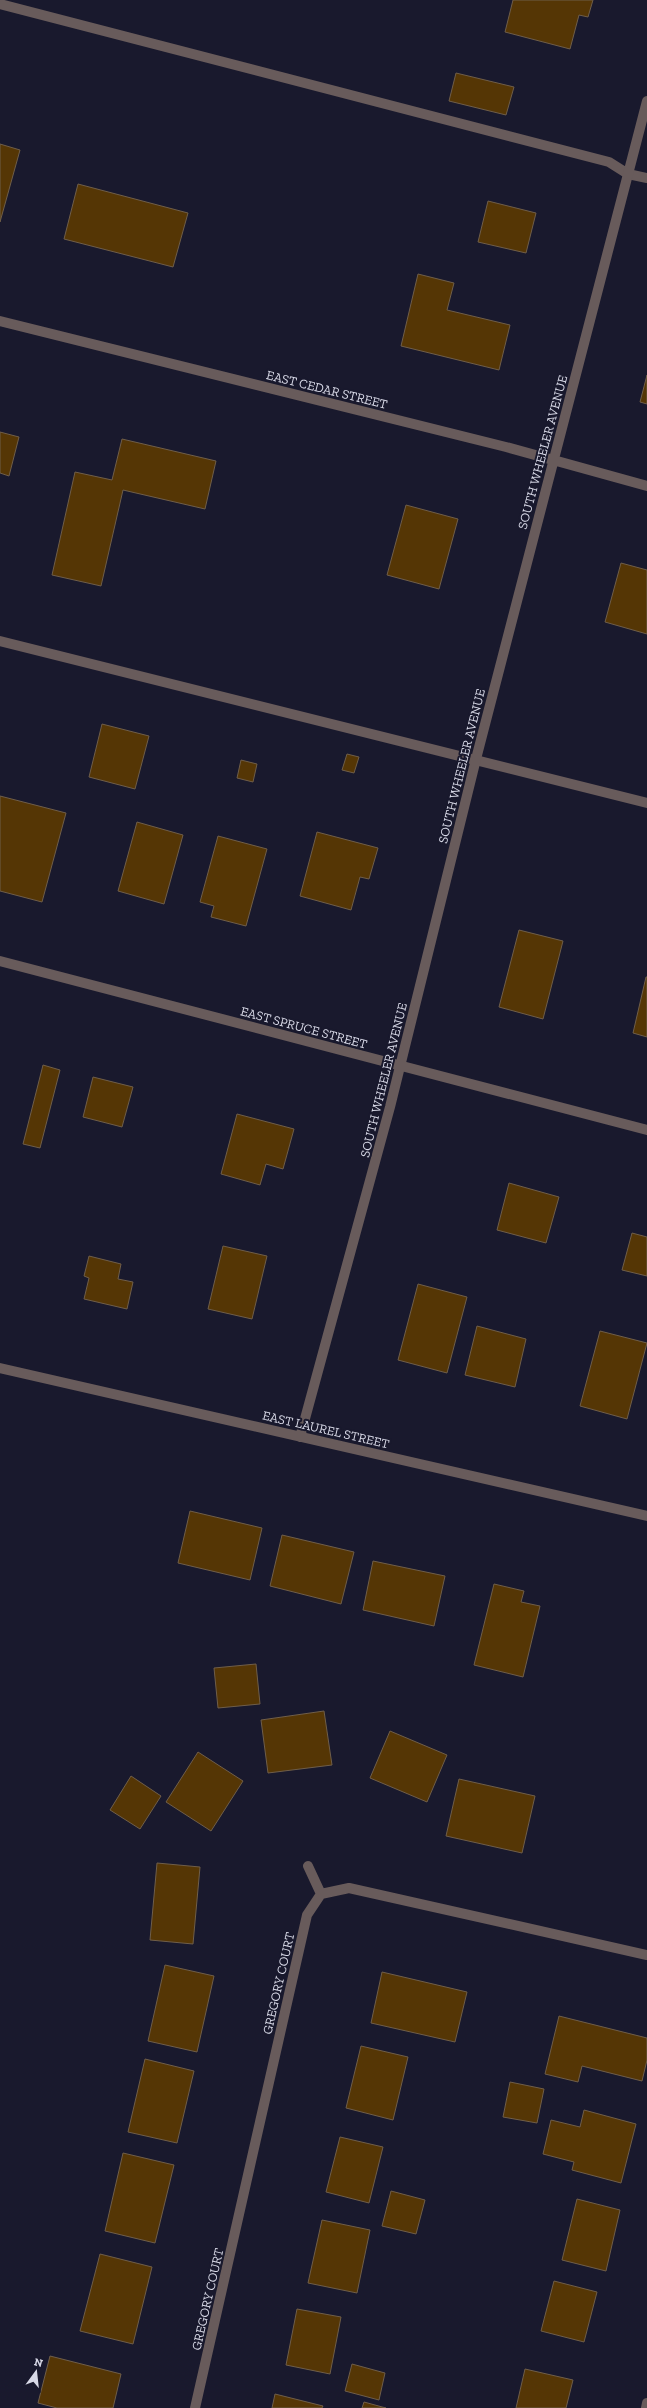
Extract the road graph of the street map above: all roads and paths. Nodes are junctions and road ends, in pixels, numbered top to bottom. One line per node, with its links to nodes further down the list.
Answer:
1 (0, 4): 3 (street)
2 (647, 101): 3 (street, SOUTH WHEELER AVENUE)
3 (628, 174): 4 (street); 6 (street, SOUTH WHEELER AVENUE)
4 (647, 178)
5 (0, 321): 6 (street, EAST CEDAR STREET)
6 (554, 460): 7 (street, EAST CEDAR STREET); 9 (street, SOUTH WHEELER AVENUE)
7 (647, 486)
8 (0, 641): 9 (street)
9 (476, 759): 10 (street); 12 (street, SOUTH WHEELER AVENUE)
10 (647, 803)
11 (0, 961): 12 (street, EAST SPRUCE STREET)
12 (400, 1066): 13 (street, EAST SPRUCE STREET); 15 (street, SOUTH WHEELER AVENUE)
13 (647, 1130)
14 (0, 1368): 15 (street, EAST LAUREL STREET)
15 (300, 1437): 16 (street, EAST LAUREL STREET)
16 (647, 1516)
17 (308, 1866): 18 (street)
18 (321, 1894): 19 (street); 21 (street, GREGORY COURT)
19 (647, 1955)
20 (647, 2403): 22 (street)
21 (195, 2408)
22 (646, 2408)

